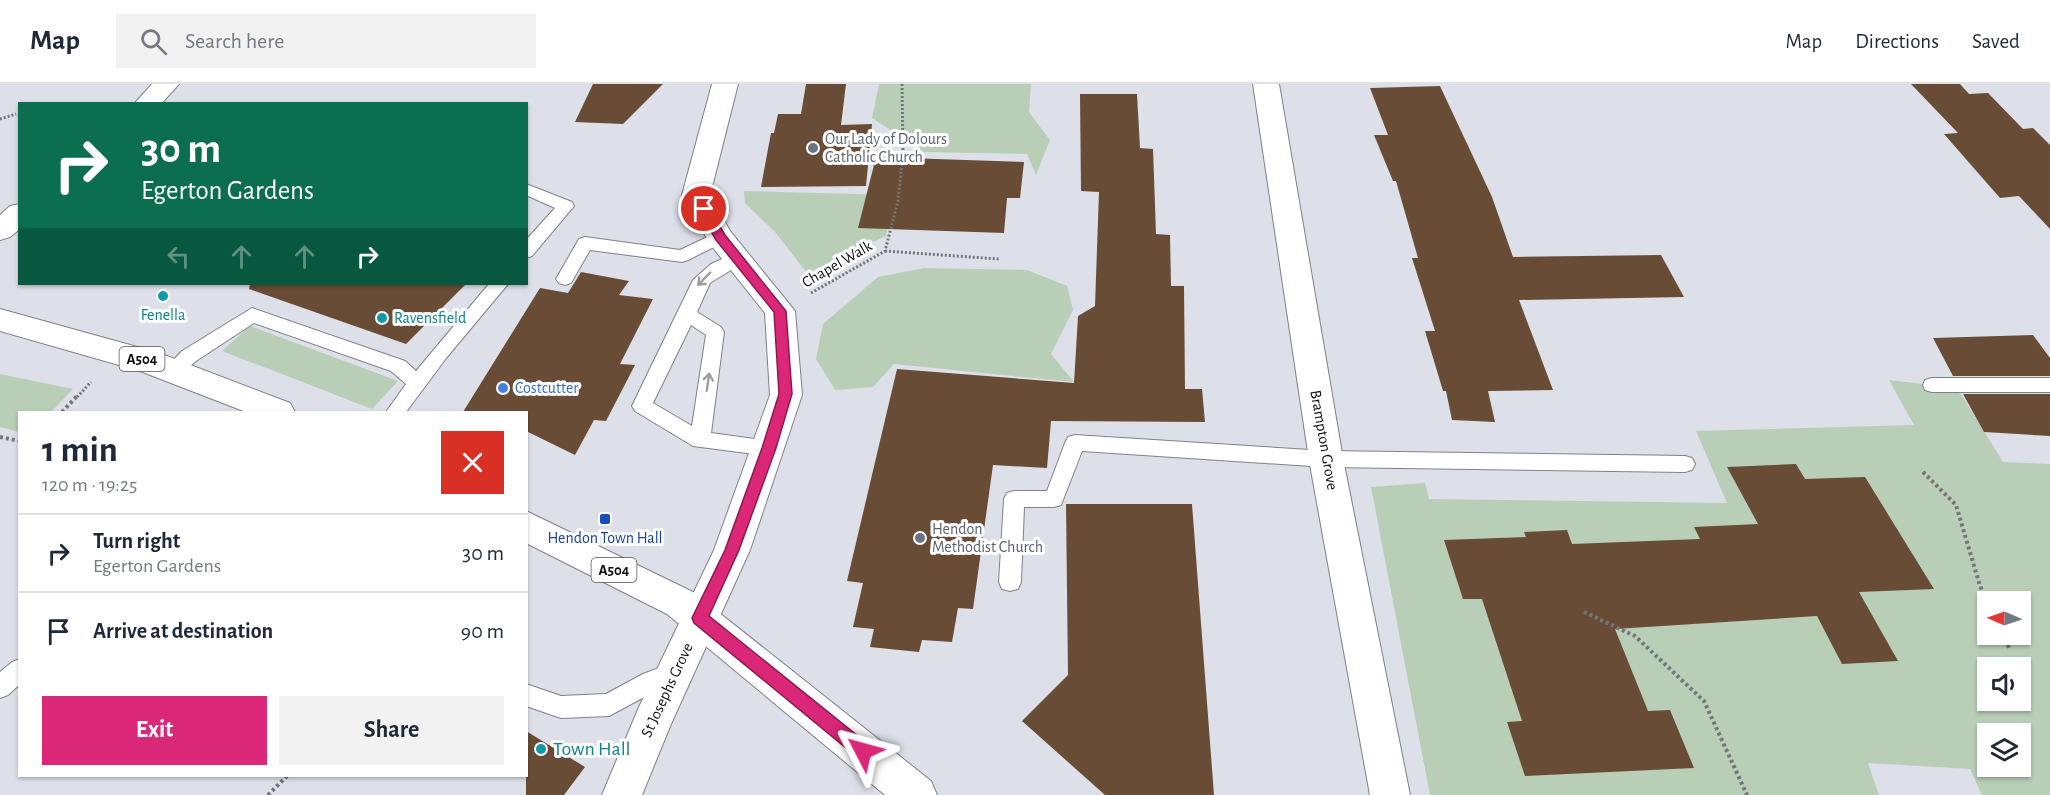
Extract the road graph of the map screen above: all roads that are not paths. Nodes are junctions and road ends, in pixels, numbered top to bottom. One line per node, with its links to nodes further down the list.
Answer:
1 (166, 84): 4 (street)
2 (724, 84): 8 (street)
3 (1266, 84): 22 (street, Brampton Grove)
4 (148, 102)
5 (528, 190): 9 (lane)
6 (18, 215): 7 (street)
7 (0, 230)
8 (729, 248): 10 (lane); 12 (lane, one-way to 12); 21 (street, St Josephs Grove)
9 (528, 250)
10 (566, 279)
11 (499, 285): 15 (lane)
12 (687, 314): 20 (lane, one-way to 12); 20 (lane)
13 (0, 320): 14 (street, A504)
14 (173, 370): 15 (lane); 18 (street, A504)
15 (417, 384): 19 (lane)
16 (1932, 385): 17 (lane)
17 (2050, 386)
18 (261, 409)
19 (397, 411)
20 (700, 440): 21 (lane)
21 (769, 448): 26 (street, St Josephs Grove)
22 (1326, 459): 23 (lane); 25 (lane); 33 (street, Brampton Grove)
23 (1685, 464)
24 (530, 535): 26 (street, A504)
25 (1010, 582)
26 (700, 618): 28 (street, St Josephs Grove); 32 (street, A504)
27 (18, 671): 29 (lane)
28 (675, 672): 30 (lane); 31 (street, St Josephs Grove)
29 (0, 687)
30 (528, 696)
31 (622, 795)
32 (917, 795)
33 (1390, 795)

